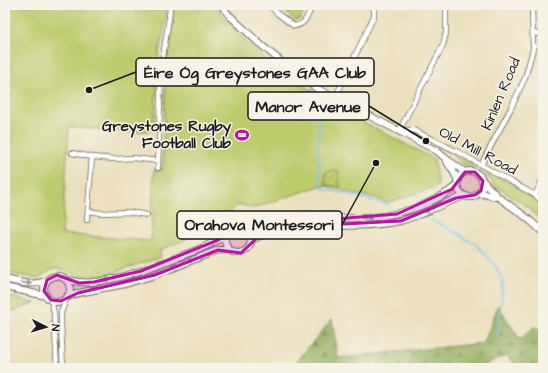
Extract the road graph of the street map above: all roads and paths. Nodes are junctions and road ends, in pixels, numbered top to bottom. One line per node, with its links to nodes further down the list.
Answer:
1 (169, 5): 15 (street)
2 (221, 5): 10 (main road)
3 (269, 5): 4 (street)
4 (312, 5)
5 (374, 5): 10 (street)
6 (446, 5): 11 (street)
7 (532, 5): 8 (street, Kinlen Road)
8 (533, 33): 9 (street); 16 (street, Kinlen Road)
9 (543, 35)
10 (335, 98): 11 (main road)
11 (399, 131): 14 (main road); 16 (street, Old Mill Road)
12 (72, 153): 13 (street)
13 (92, 157): 15 (street); 28 (street)
14 (445, 158): 18 (main road); 21 (main road)
15 (158, 161): 17 (street)
16 (481, 166): 24 (street, Old Mill Road)
17 (158, 168)
18 (465, 172): 20 (main road); 21 (main road)
19 (543, 179): 22 (street)
20 (483, 181): 23 (main road); 26 (main road)
21 (458, 183): 25 (main road); 31 (main road, one-way to 21)
22 (540, 189): 24 (street)
23 (478, 194): 25 (main road); 26 (main road)
24 (535, 195): 27 (street, Old Mill Road)
25 (465, 196): 34 (main road, one-way to 34)
26 (500, 198): 32 (main road)
27 (543, 202)
28 (88, 211): 29 (street); 30 (street)
29 (147, 215)
30 (87, 220)
31 (245, 228): 33 (main road); 34 (main road)
32 (543, 233)
33 (226, 234): 35 (main road); 38 (main road, one-way to 33)
34 (252, 240): 35 (main road)
35 (229, 250): 41 (main road, one-way to 41)
36 (5, 279): 37 (main road, one-way to 37)
37 (47, 280): 38 (main road); 40 (main road)
38 (67, 280): 41 (main road)
39 (5, 287): 40 (main road)
40 (48, 298): 41 (main road); 42 (street)
41 (67, 298): 43 (street)
42 (57, 368)
43 (63, 368)

